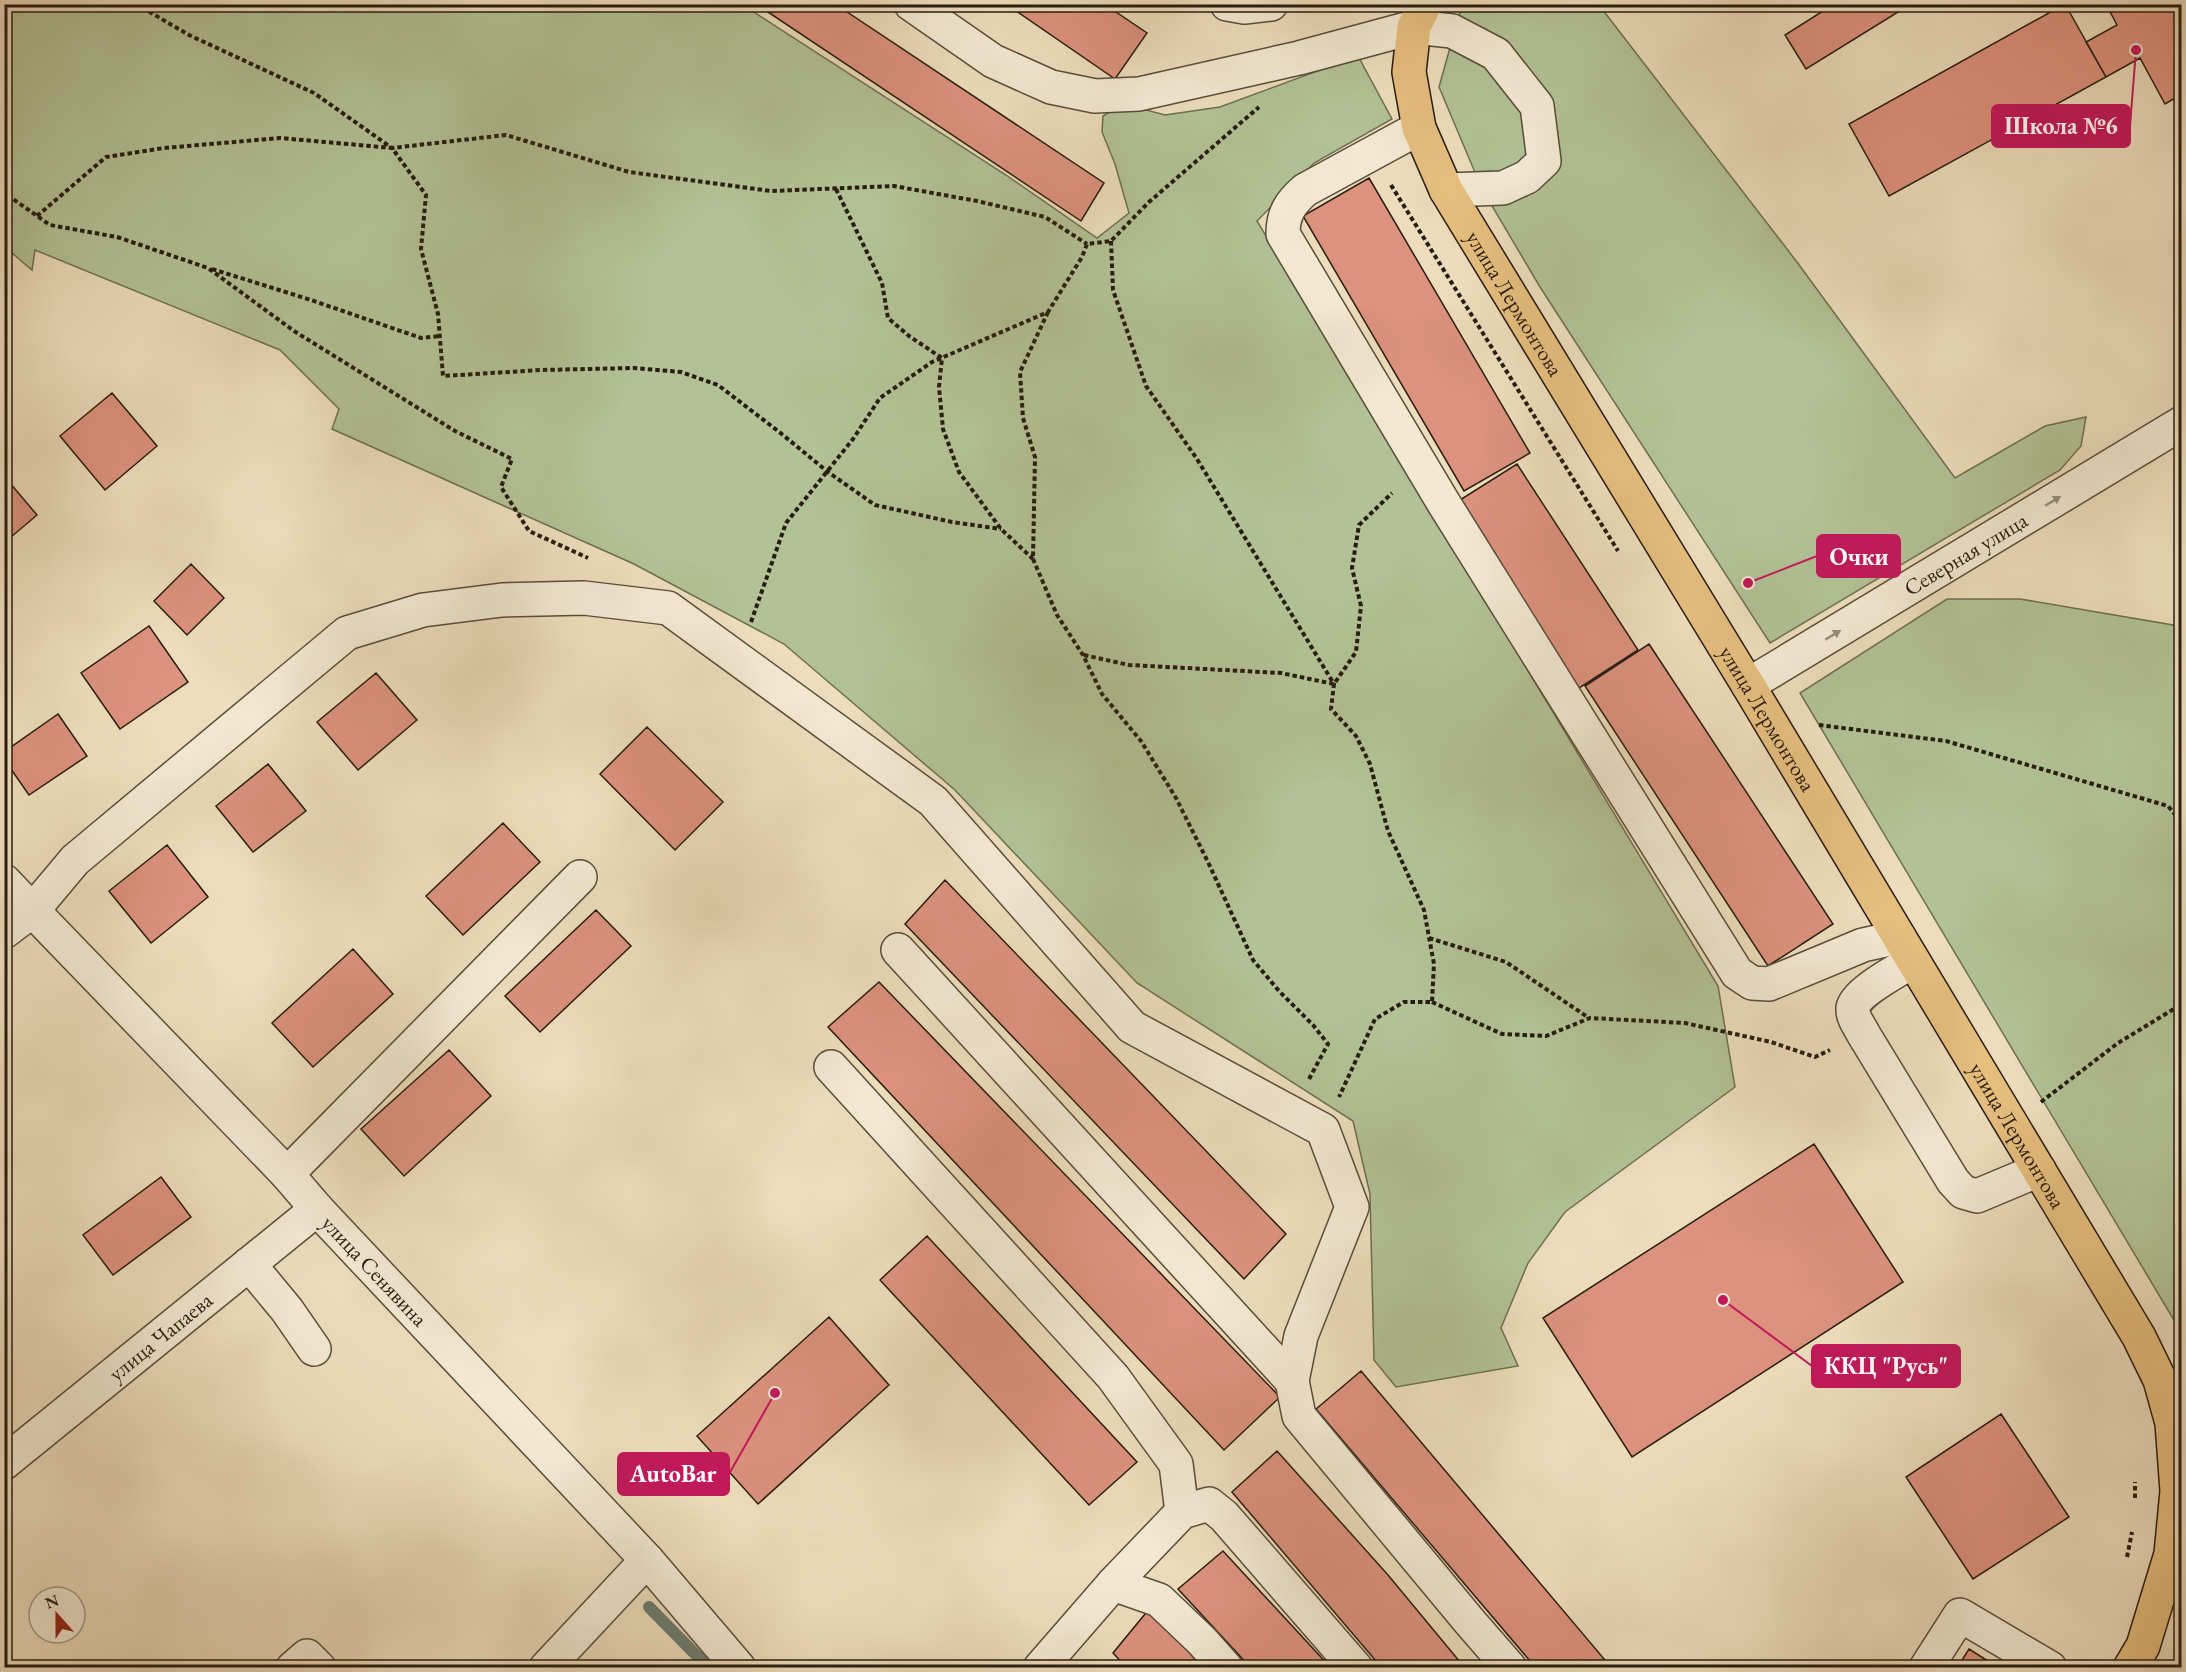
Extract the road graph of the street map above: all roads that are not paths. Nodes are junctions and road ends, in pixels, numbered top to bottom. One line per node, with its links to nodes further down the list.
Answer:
1 (911, 4): 4 (street)
2 (1227, 4): 3 (street)
3 (1271, 4)
4 (1419, 16): 5 (main road, улица Лермонтова); 6 (street)
5 (1419, 128): 6 (main road, улица Лермонтова); 13 (street)
6 (1446, 190): 8 (main road, улица Лермонтова)
7 (2181, 423): 8 (street, Северная улица, one-way to 7)
8 (1748, 685): 13 (main road, улица Лермонтова)
9 (580, 877): 17 (street)
10 (4, 881): 11 (street, улица Сенявина)
11 (33, 910): 12 (street); 17 (street, улица Сенявина); 21 (street)
12 (4, 932)
13 (1906, 949): 16 (main road, улица Лермонтова); 16 (street)
14 (897, 950): 21 (street)
15 (831, 1067): 24 (street)
16 (2039, 1170): 22 (main road, улица Лермонтова)
17 (286, 1174): 18 (street, улица Сенявина)
18 (317, 1209): 19 (street, улица Чапаева); 25 (street, улица Сенявина)
19 (249, 1264): 20 (street); 23 (street, улица Чапаева)
20 (314, 1349)
21 (1292, 1381): 34 (street)
22 (2177, 1421): 37 (main road, улица Лермонтова)
23 (4, 1463)
24 (1182, 1512): 26 (street); 33 (street)
25 (648, 1560): 27 (street, улица Сенявина); 30 (street)
26 (1113, 1584): 31 (street); 32 (street)
27 (734, 1665)
28 (293, 1668): 29 (street)
29 (319, 1668)
30 (546, 1668)
31 (1040, 1668)
32 (1226, 1668)
33 (1356, 1668)
34 (1510, 1668)
35 (1926, 1668): 36 (street)
36 (2050, 1668)
37 (2130, 1668)

